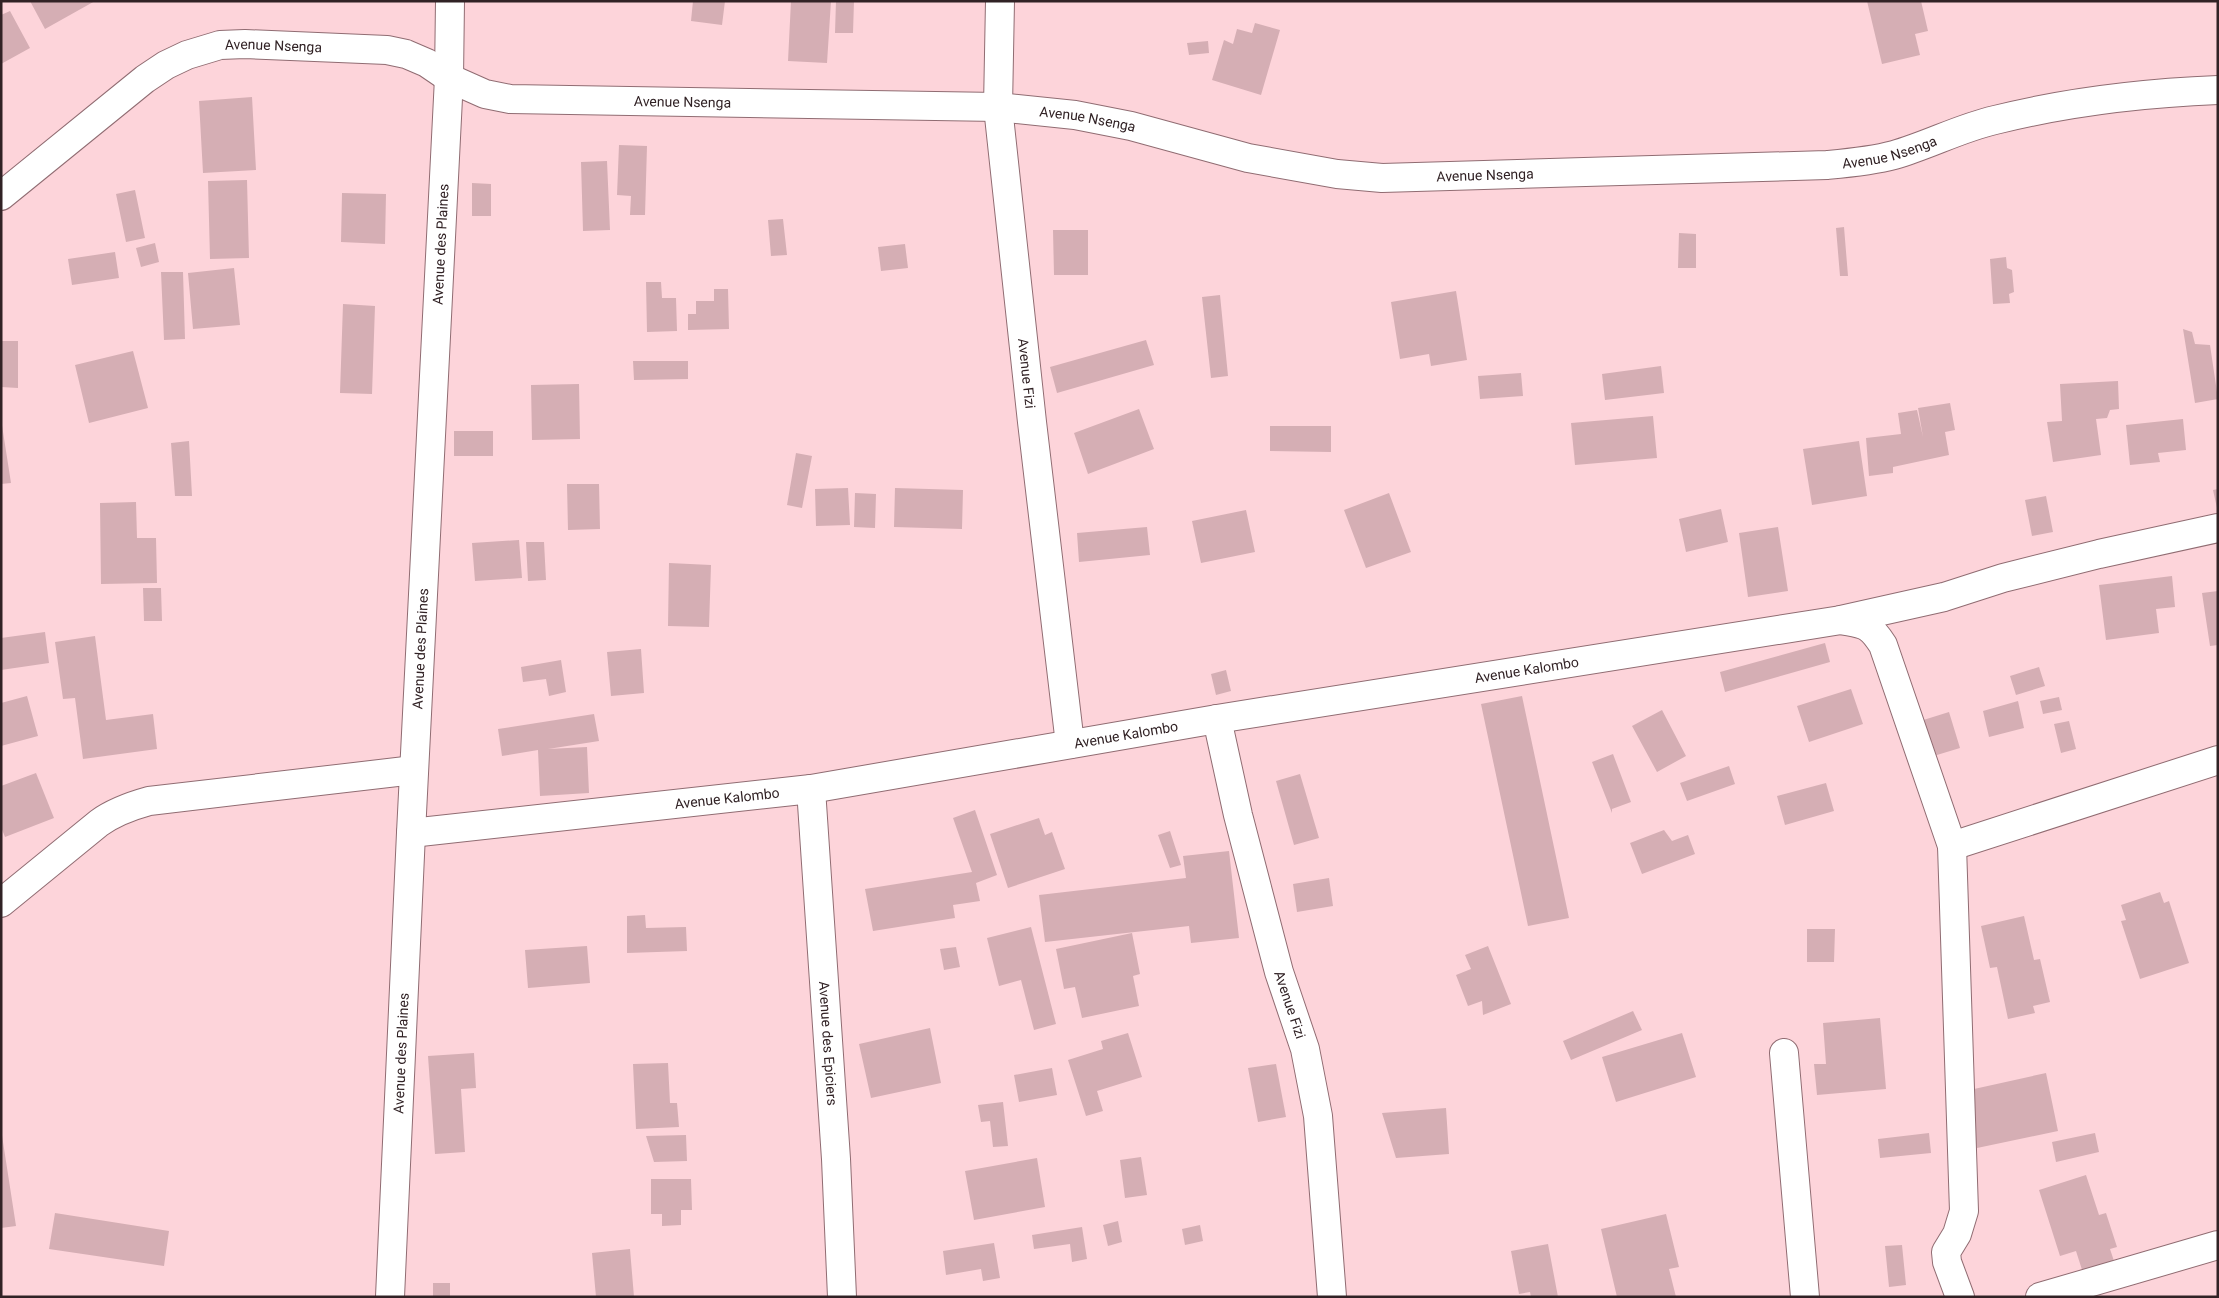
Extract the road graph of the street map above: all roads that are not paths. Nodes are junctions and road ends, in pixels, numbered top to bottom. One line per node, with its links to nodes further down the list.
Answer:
1 (450, 1): 3 (street, Avenue des Plaines)
2 (1000, 1): 5 (street, Avenue Fizi)
3 (450, 78): 5 (street, Avenue Nsenga); 6 (street, Avenue Nsenga); 12 (street, Avenue des Plaines)
4 (2218, 90): 5 (street, Avenue Nsenga)
5 (998, 107): 10 (street, Avenue Fizi)
6 (1, 196)
7 (2218, 528): 8 (street, Avenue Kalombo)
8 (1841, 620): 9 (street, Avenue Kalombo); 15 (street)
9 (1217, 719): 10 (street, Avenue Kalombo); 21 (street, Avenue Fizi)
10 (1070, 744): 13 (street, Avenue Kalombo)
11 (2218, 760): 15 (street)
12 (414, 770): 14 (street, Avenue des Plaines); 16 (street)
13 (811, 790): 14 (street, Avenue Kalombo); 20 (street, Avenue des Epiciers)
14 (411, 833): 19 (street, Avenue des Plaines)
15 (1952, 846): 23 (street)
16 (3, 893)
17 (1784, 1052): 22 (street)
18 (2218, 1246): 24 (street)
19 (390, 1297)
20 (842, 1297)
21 (1332, 1297)
22 (1805, 1297)
23 (1960, 1297)
24 (2040, 1297)

